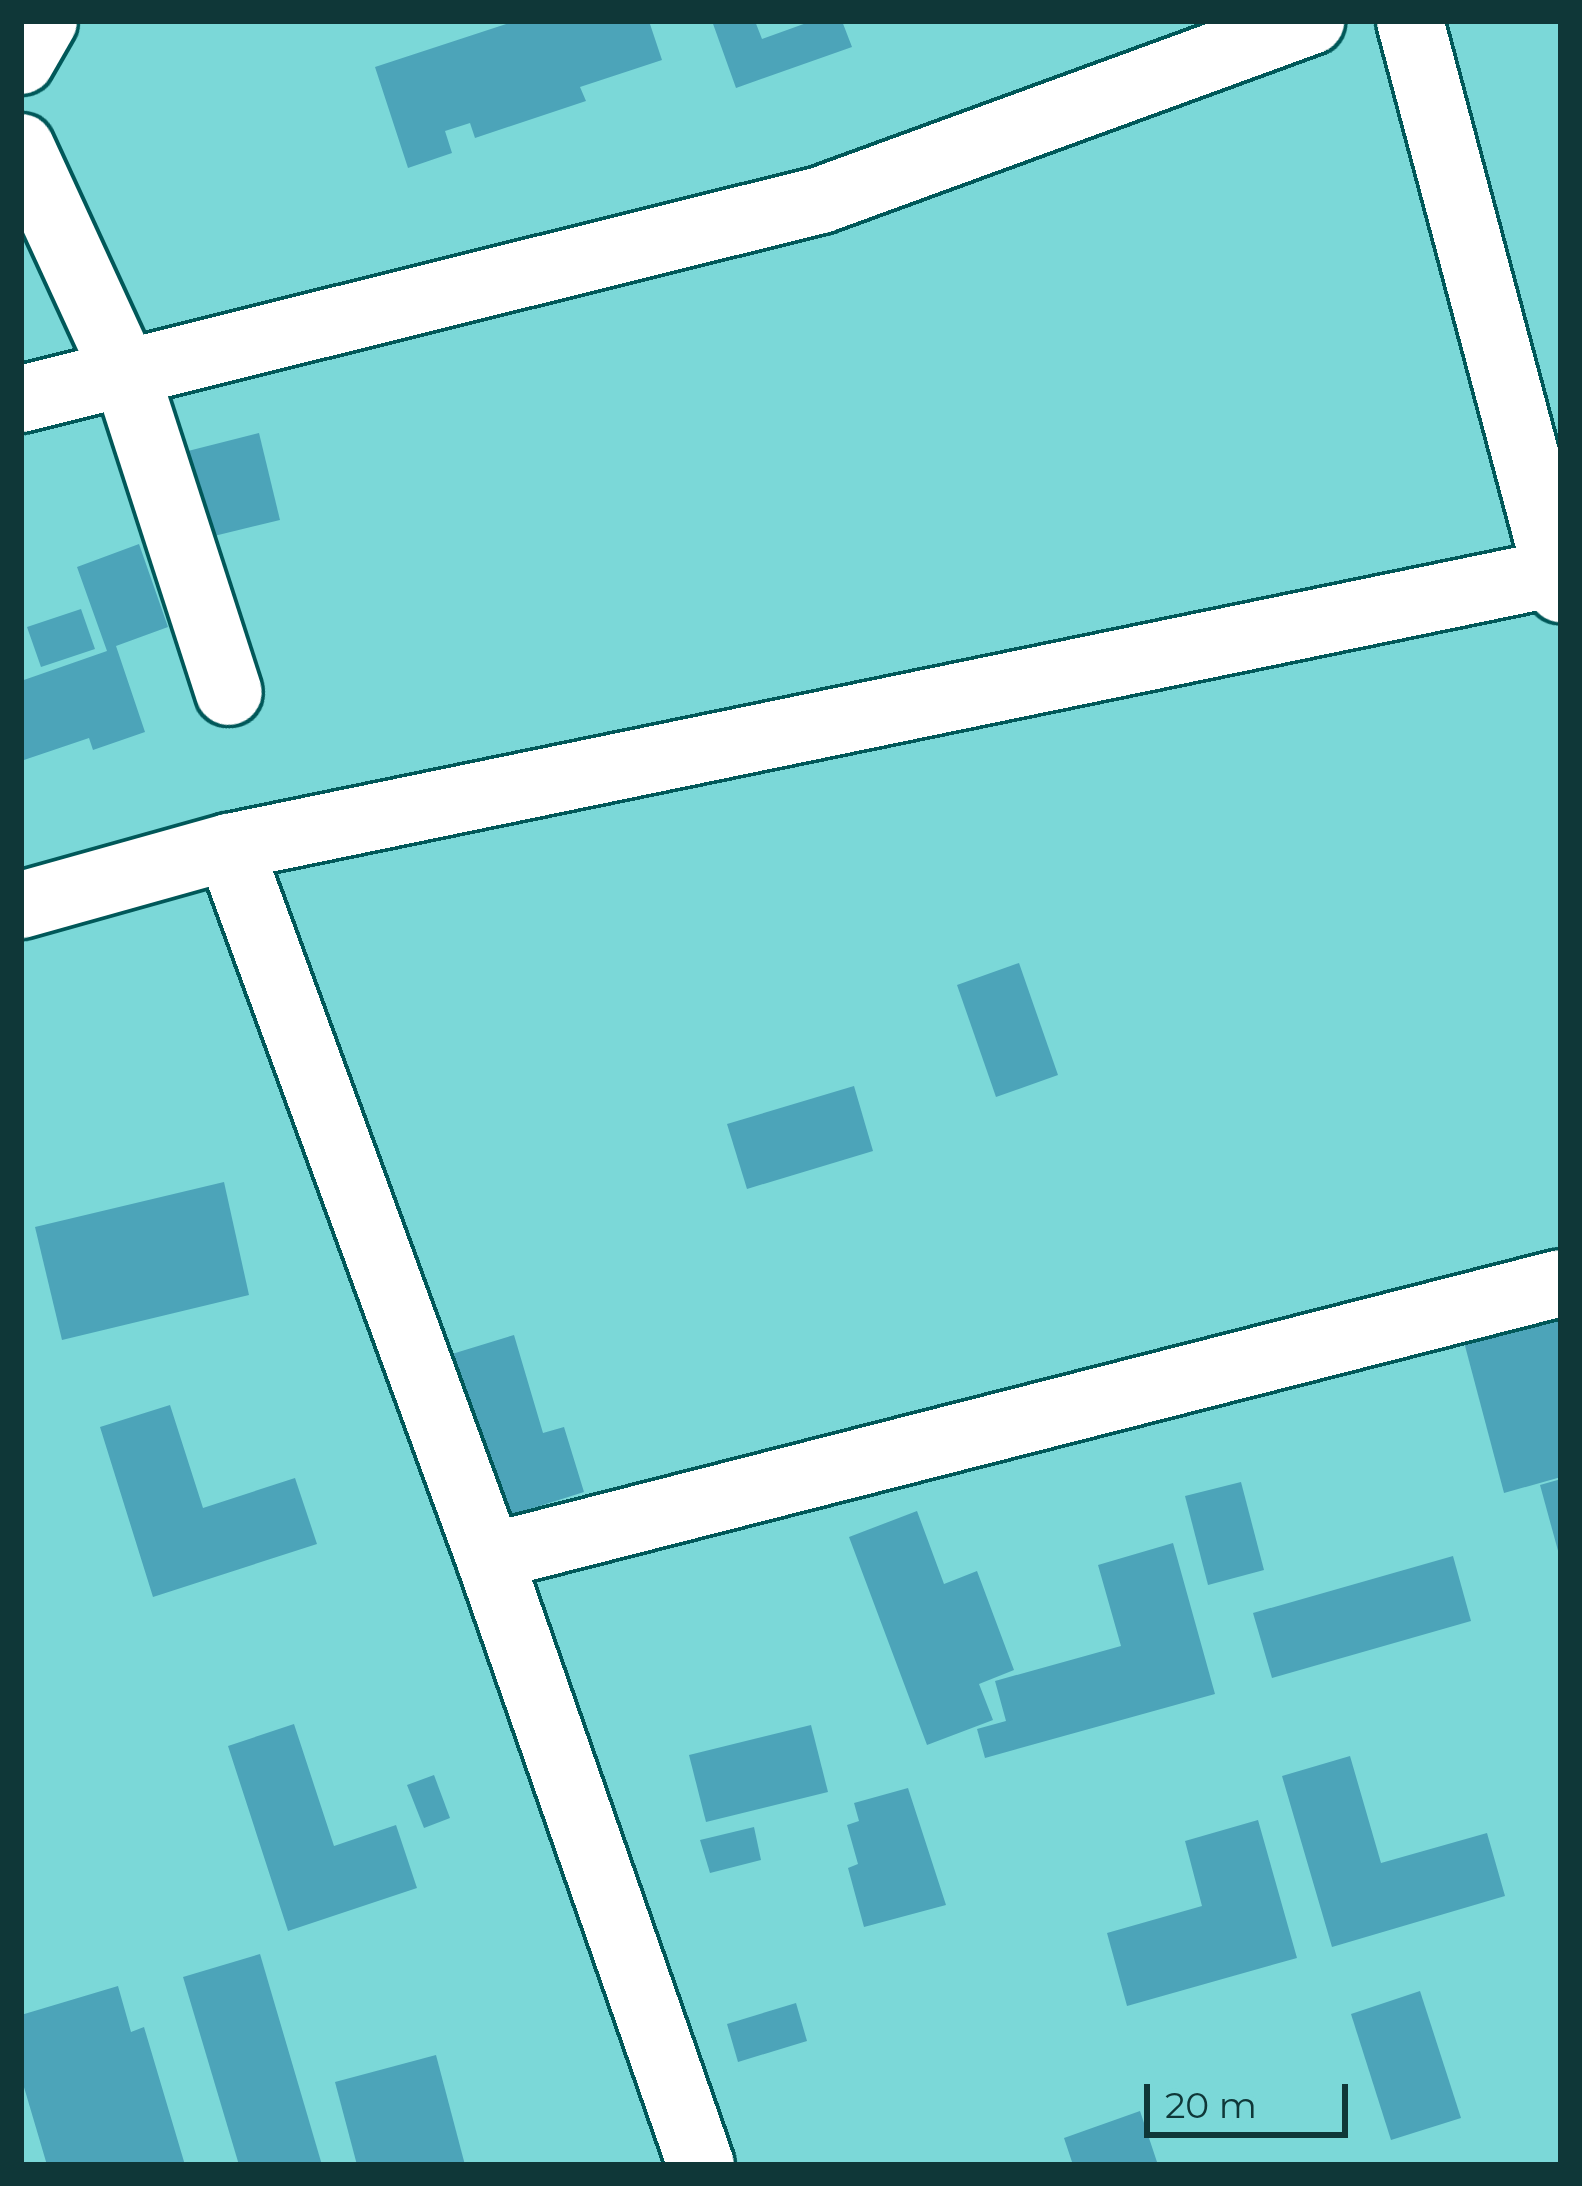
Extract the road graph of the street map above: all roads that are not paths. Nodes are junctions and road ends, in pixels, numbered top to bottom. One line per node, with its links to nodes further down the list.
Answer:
1 (44, 21): 4 (street)
2 (1312, 21): 6 (street)
3 (1410, 21): 8 (street)
4 (21, 61)
5 (21, 147): 6 (street)
6 (127, 377): 7 (street); 9 (street)
7 (21, 399)
8 (1559, 578): 10 (street)
9 (229, 692)
10 (229, 847): 11 (street); 13 (street)
11 (21, 905)
12 (1561, 1283): 13 (street)
13 (490, 1557): 14 (street)
14 (701, 2165)

